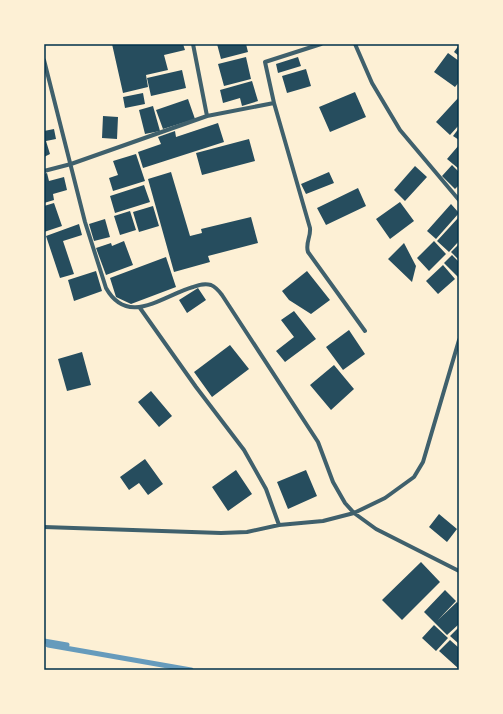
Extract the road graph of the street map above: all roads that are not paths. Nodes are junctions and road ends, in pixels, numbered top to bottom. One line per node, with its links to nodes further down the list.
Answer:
1 (194, 44): 6 (street)
2 (321, 44): 5 (street)
3 (355, 44): 9 (street)
4 (44, 60): 7 (street)
5 (274, 103): 6 (street); 11 (street)
6 (207, 116): 7 (street)
7 (71, 164): 8 (street); 10 (street)
8 (44, 171)
9 (459, 200)
10 (140, 308): 13 (street); 14 (street)
11 (364, 331)
12 (459, 340): 13 (street)
13 (354, 512): 14 (street); 16 (street)
14 (279, 525): 15 (street)
15 (44, 527)
16 (459, 571)

